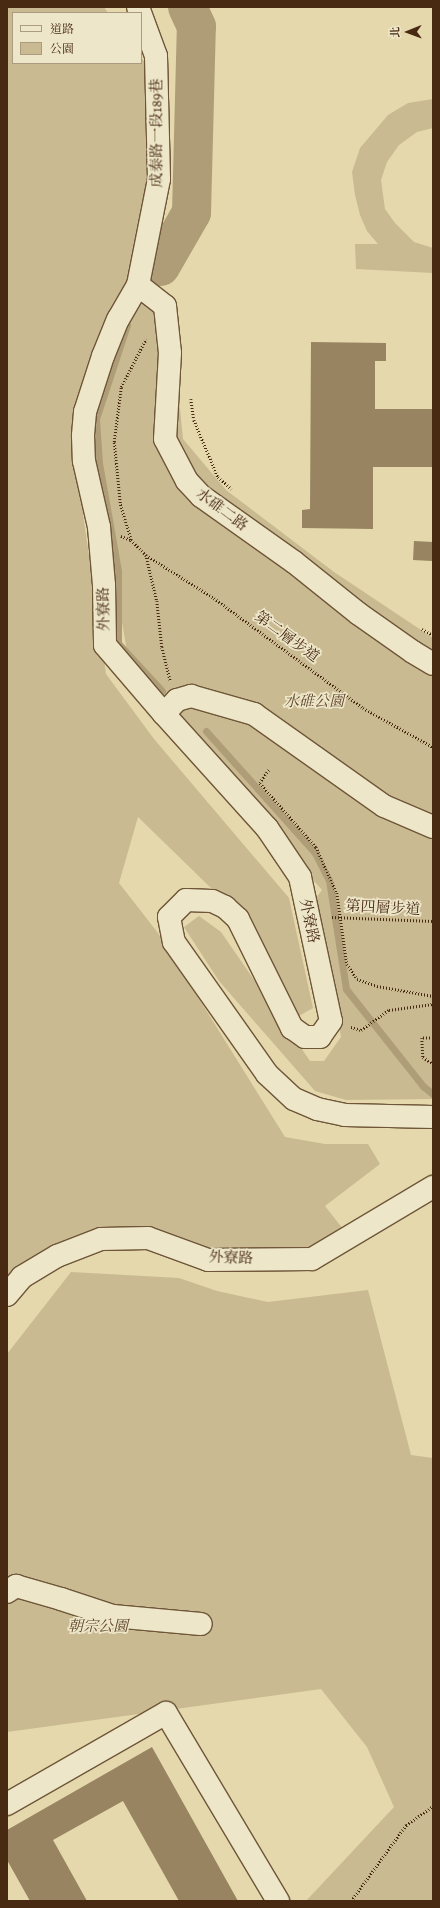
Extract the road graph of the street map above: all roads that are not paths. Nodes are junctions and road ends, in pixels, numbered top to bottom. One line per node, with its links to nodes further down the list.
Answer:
1 (142, 18): 2 (street, 成泰路一段189巷)
2 (138, 285): 3 (street, 水碓二路); 4 (street, 外寮路)
3 (433, 664)
4 (170, 707): 5 (street); 6 (street, 外寮路)
5 (433, 827)
6 (433, 1117)
7 (433, 1187): 8 (street, 外寮路)
8 (7, 1295)
9 (7, 1592): 10 (street)
10 (201, 1624)
11 (7, 1804): 12 (street)
12 (278, 1901)

